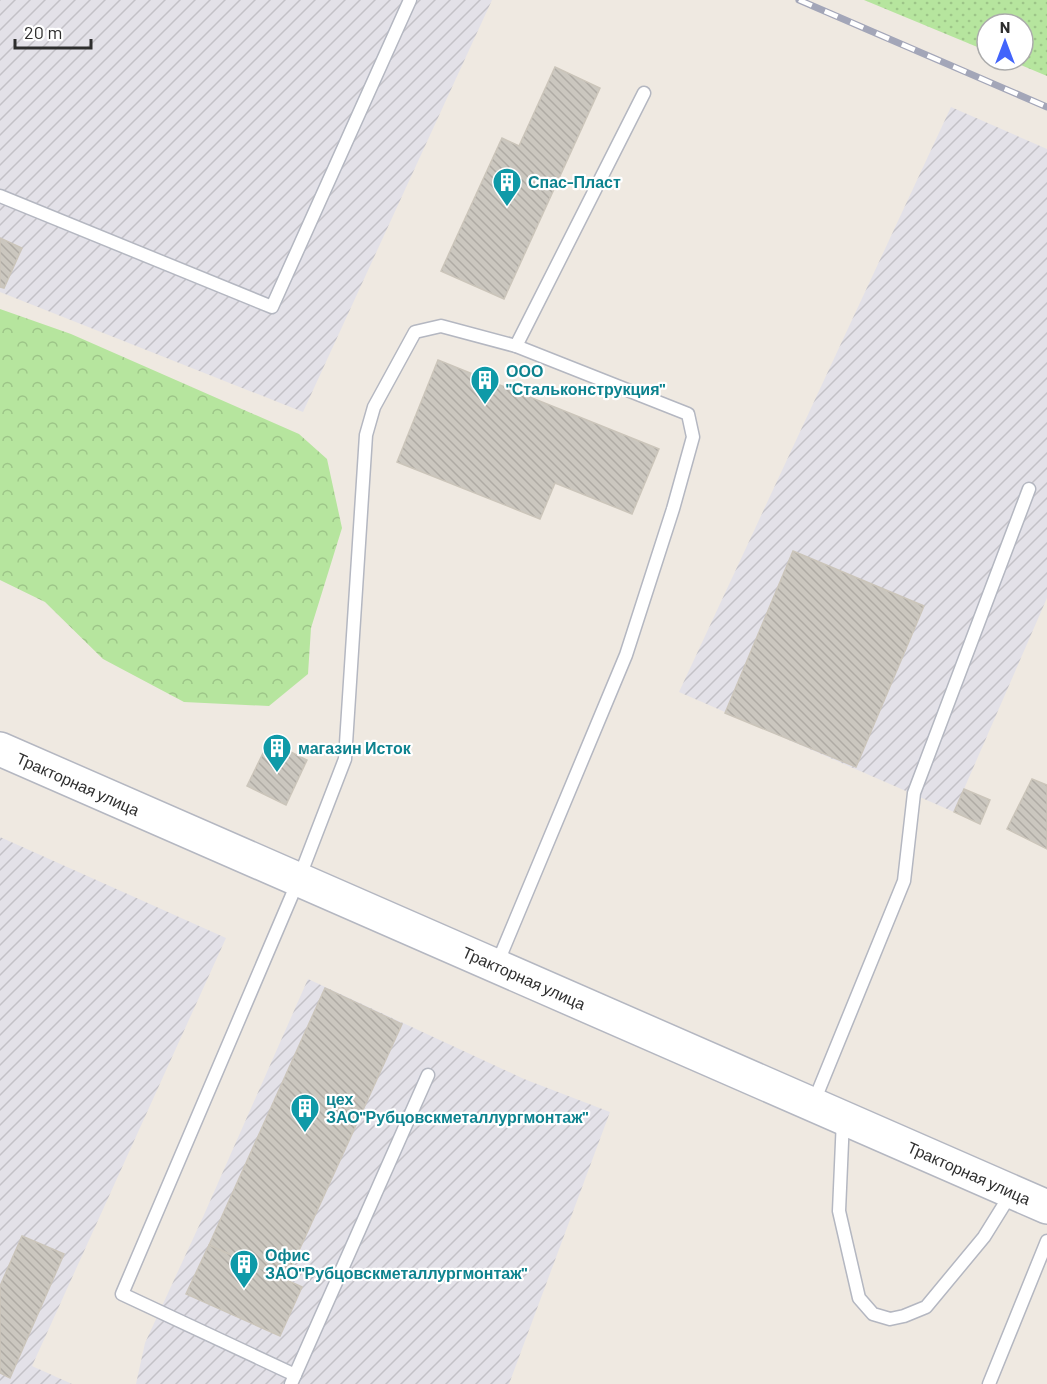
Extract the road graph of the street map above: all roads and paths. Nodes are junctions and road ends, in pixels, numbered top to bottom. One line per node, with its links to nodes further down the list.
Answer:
1 (410, 0): 3 (lane)
2 (644, 93): 4 (lane)
3 (0, 196)
4 (516, 346): 7 (lane); 8 (lane)
5 (1029, 489): 10 (lane)
6 (0, 749): 7 (main road, Тракторная улица)
7 (298, 881): 8 (main road, Тракторная улица); 15 (lane)
8 (497, 966): 10 (main road, Тракторная улица)
9 (428, 1075): 15 (lane)
10 (812, 1105): 11 (main road, Тракторная улица)
11 (843, 1118): 12 (main road, Тракторная улица); 12 (lane)
12 (1012, 1192): 13 (main road, Тракторная улица)
13 (1047, 1207)
14 (1047, 1240): 16 (lane)
15 (293, 1379)
16 (989, 1384)

